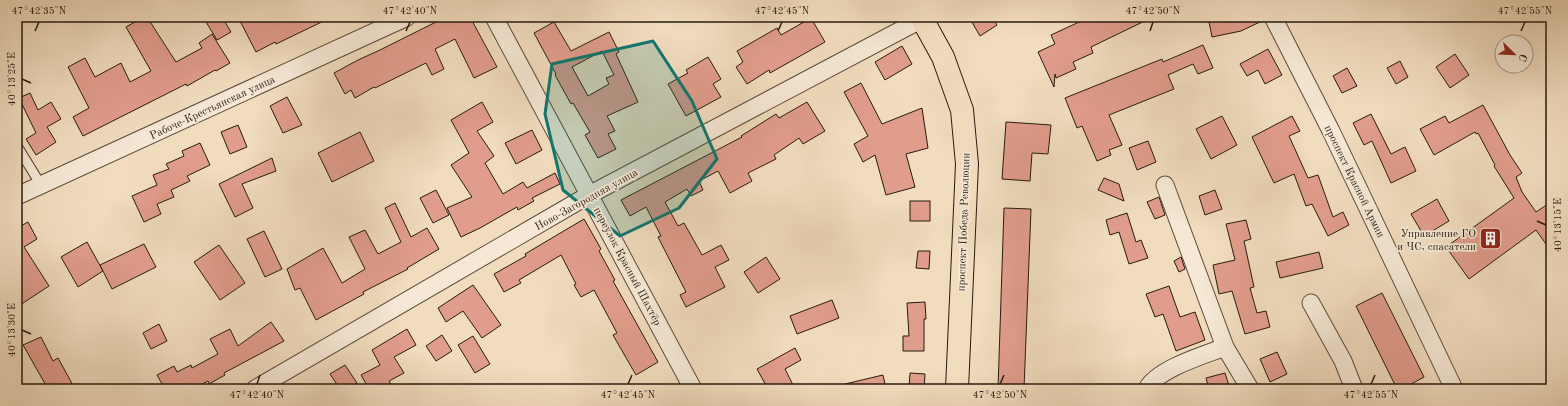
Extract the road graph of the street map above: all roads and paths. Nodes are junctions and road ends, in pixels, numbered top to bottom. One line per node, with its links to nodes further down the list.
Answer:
1 (407, 17): 7 (street, Рабоче-Крестьянская улица)
2 (494, 17): 8 (street, переулок Красный Шахтёр)
3 (1273, 17): 18 (street, проспект Красной Армии)
4 (921, 18): 8 (street, Ново-Загородняя улица); 14 (main road, проспект Победа Революции)
5 (17, 146): 7 (lane)
6 (1165, 185): 11 (street)
7 (41, 186): 9 (street, Рабоче-Крестьянская улица)
8 (590, 195): 12 (street, Ново-Загородняя улица); 13 (street, переулок Красный Шахтёр)
9 (17, 196)
10 (1311, 303): 17 (street)
11 (1225, 347): 15 (street); 16 (street)
12 (255, 389)
13 (693, 389)
14 (957, 389)
15 (1146, 389)
16 (1250, 389)
17 (1354, 389)
18 (1454, 389)

